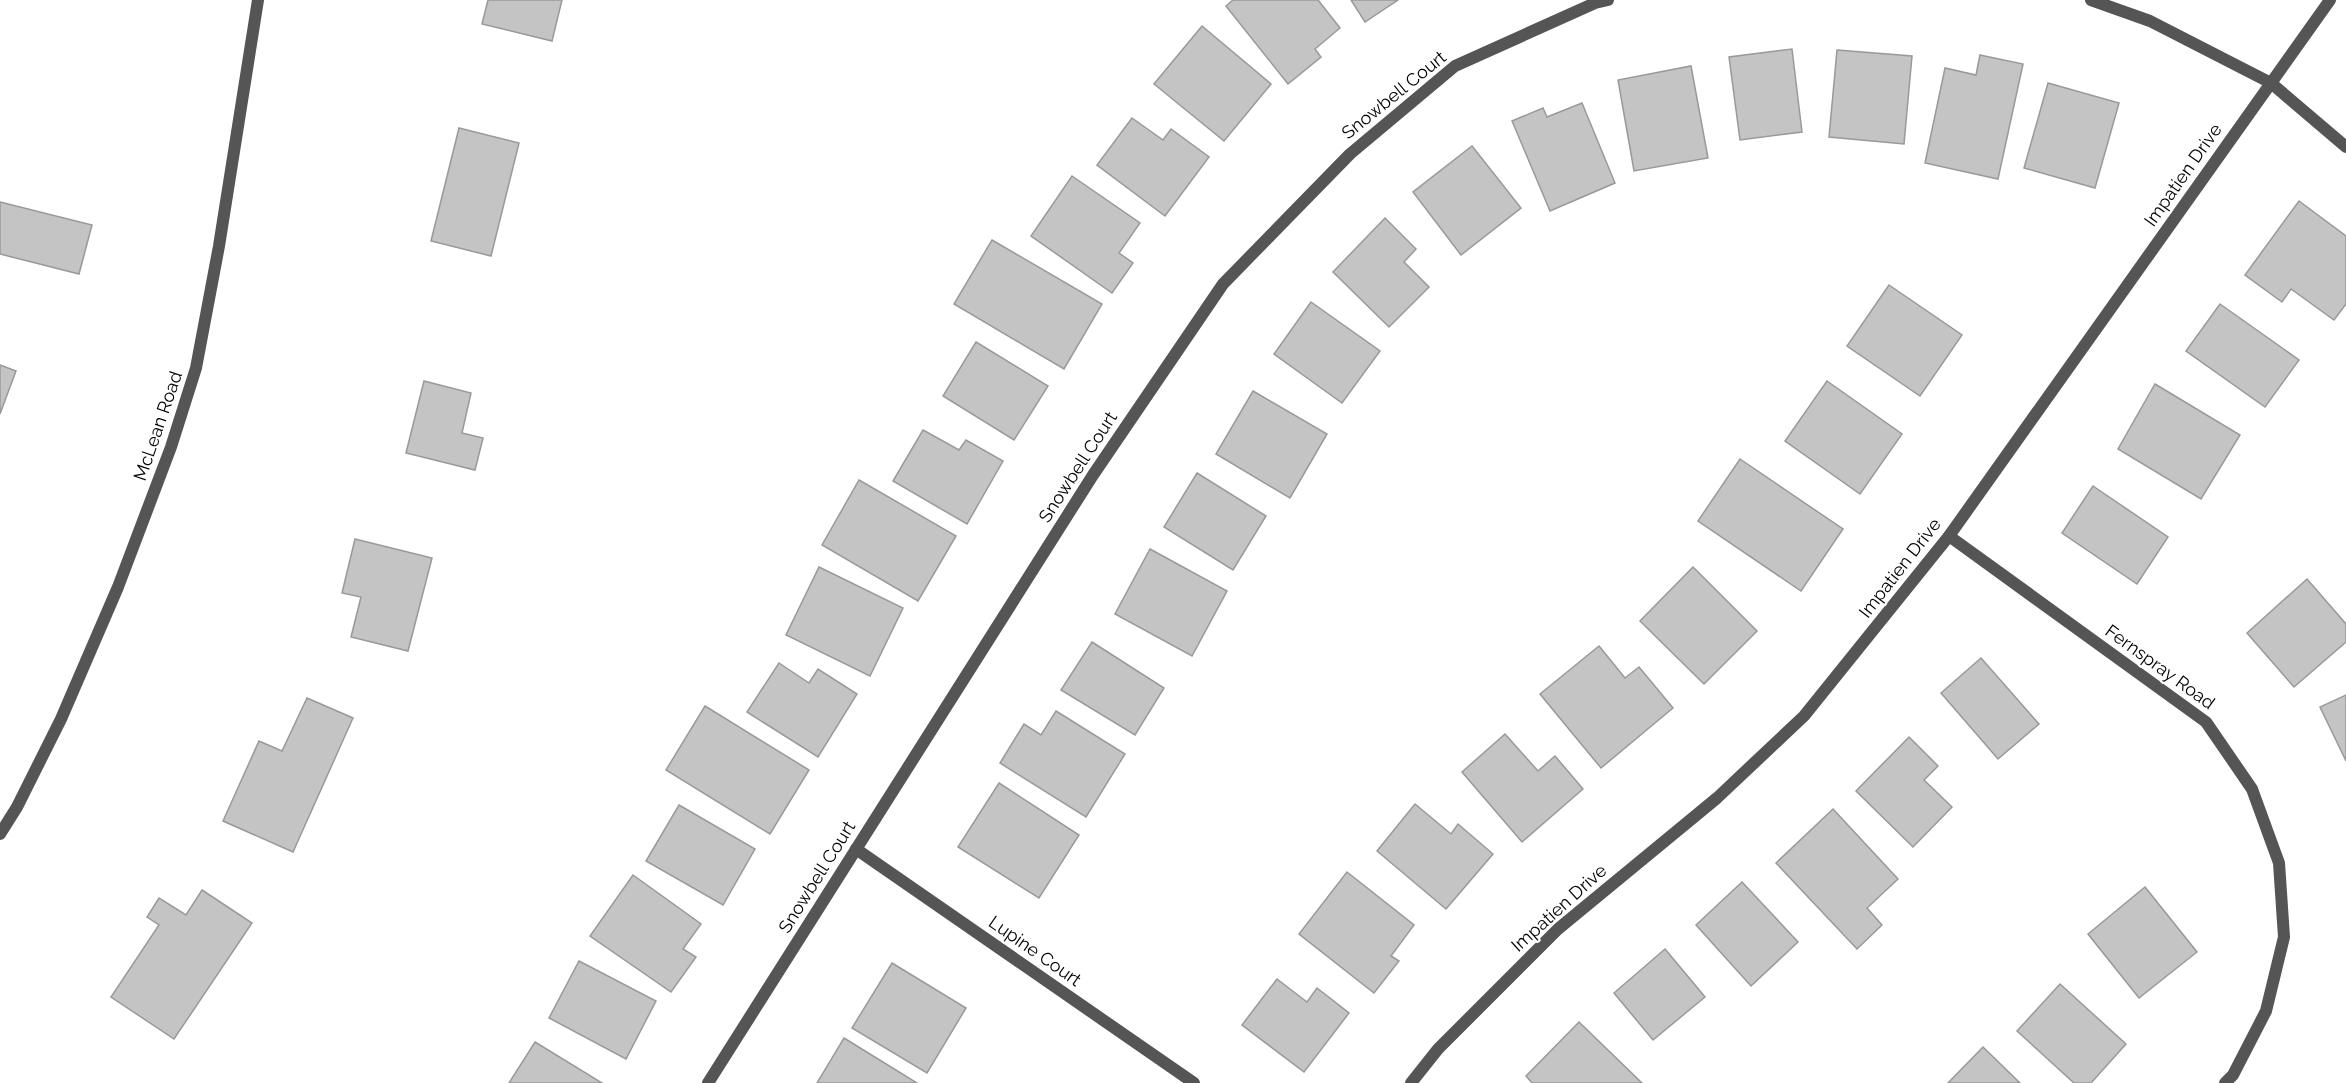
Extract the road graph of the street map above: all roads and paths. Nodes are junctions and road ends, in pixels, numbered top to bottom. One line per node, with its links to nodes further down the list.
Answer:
1 (258, 0): 8 (street, McLean Road)
2 (1608, 0): 9 (street, Snowbell Court)
3 (2091, 0): 5 (street)
4 (2330, 0): 5 (street, Impatien Drive)
5 (2271, 83): 6 (street); 7 (street, Impatien Drive)
6 (2346, 147)
7 (1949, 536): 12 (street, Impatien Drive); 13 (street, Fernspray Road)
8 (0, 834)
9 (856, 849): 10 (street, Snowbell Court); 11 (street, Lupine Court)
10 (708, 1083)
11 (1194, 1083)
12 (1411, 1083)
13 (2225, 1083)

